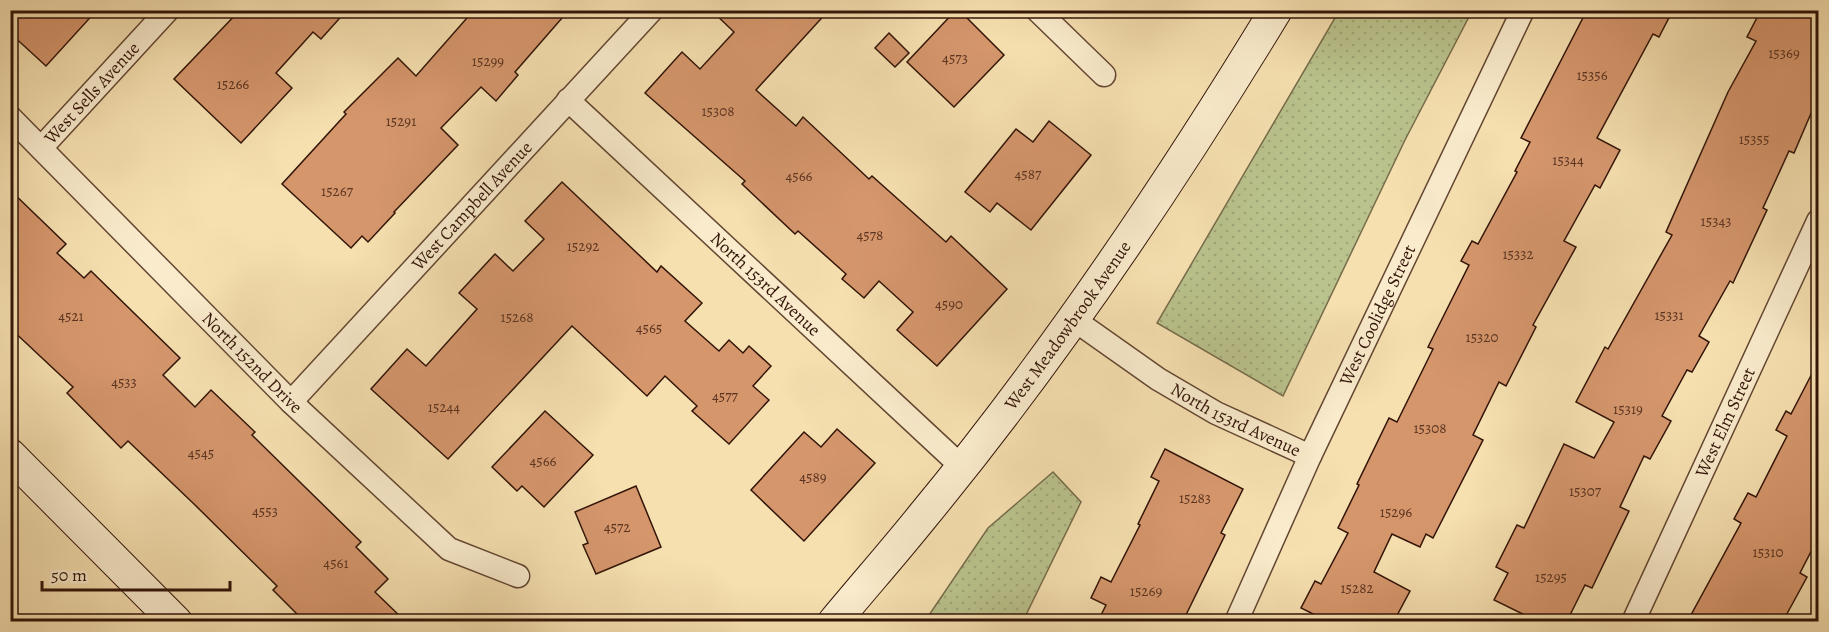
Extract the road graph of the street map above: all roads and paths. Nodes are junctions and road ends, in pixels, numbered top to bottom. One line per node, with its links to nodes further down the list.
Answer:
1 (168, 10): 9 (street, West Sells Avenue)
2 (652, 10): 7 (street, West Campbell Avenue)
3 (1037, 10): 6 (street)
4 (1276, 10): 11 (street, West Meadowbrook Avenue)
5 (1523, 10): 14 (street, West Coolidge Street)
6 (1104, 75)
7 (568, 100): 12 (street, West Campbell Avenue); 15 (street, North 153rd Avenue)
8 (10, 117): 9 (street, North 152nd Drive)
9 (41, 148): 12 (street, North 152nd Drive)
10 (1818, 221): 20 (street, West Elm Street)
11 (1073, 319): 14 (street, North 153rd Avenue); 15 (street, West Meadowbrook Avenue)
12 (291, 402): 16 (street, North 152nd Drive)
13 (10, 455): 17 (street)
14 (1310, 456): 19 (street, West Coolidge Street)
15 (962, 467): 18 (street, West Meadowbrook Avenue)
16 (518, 576)
17 (176, 621)
18 (834, 621)
19 (1236, 621)
20 (1633, 621)

